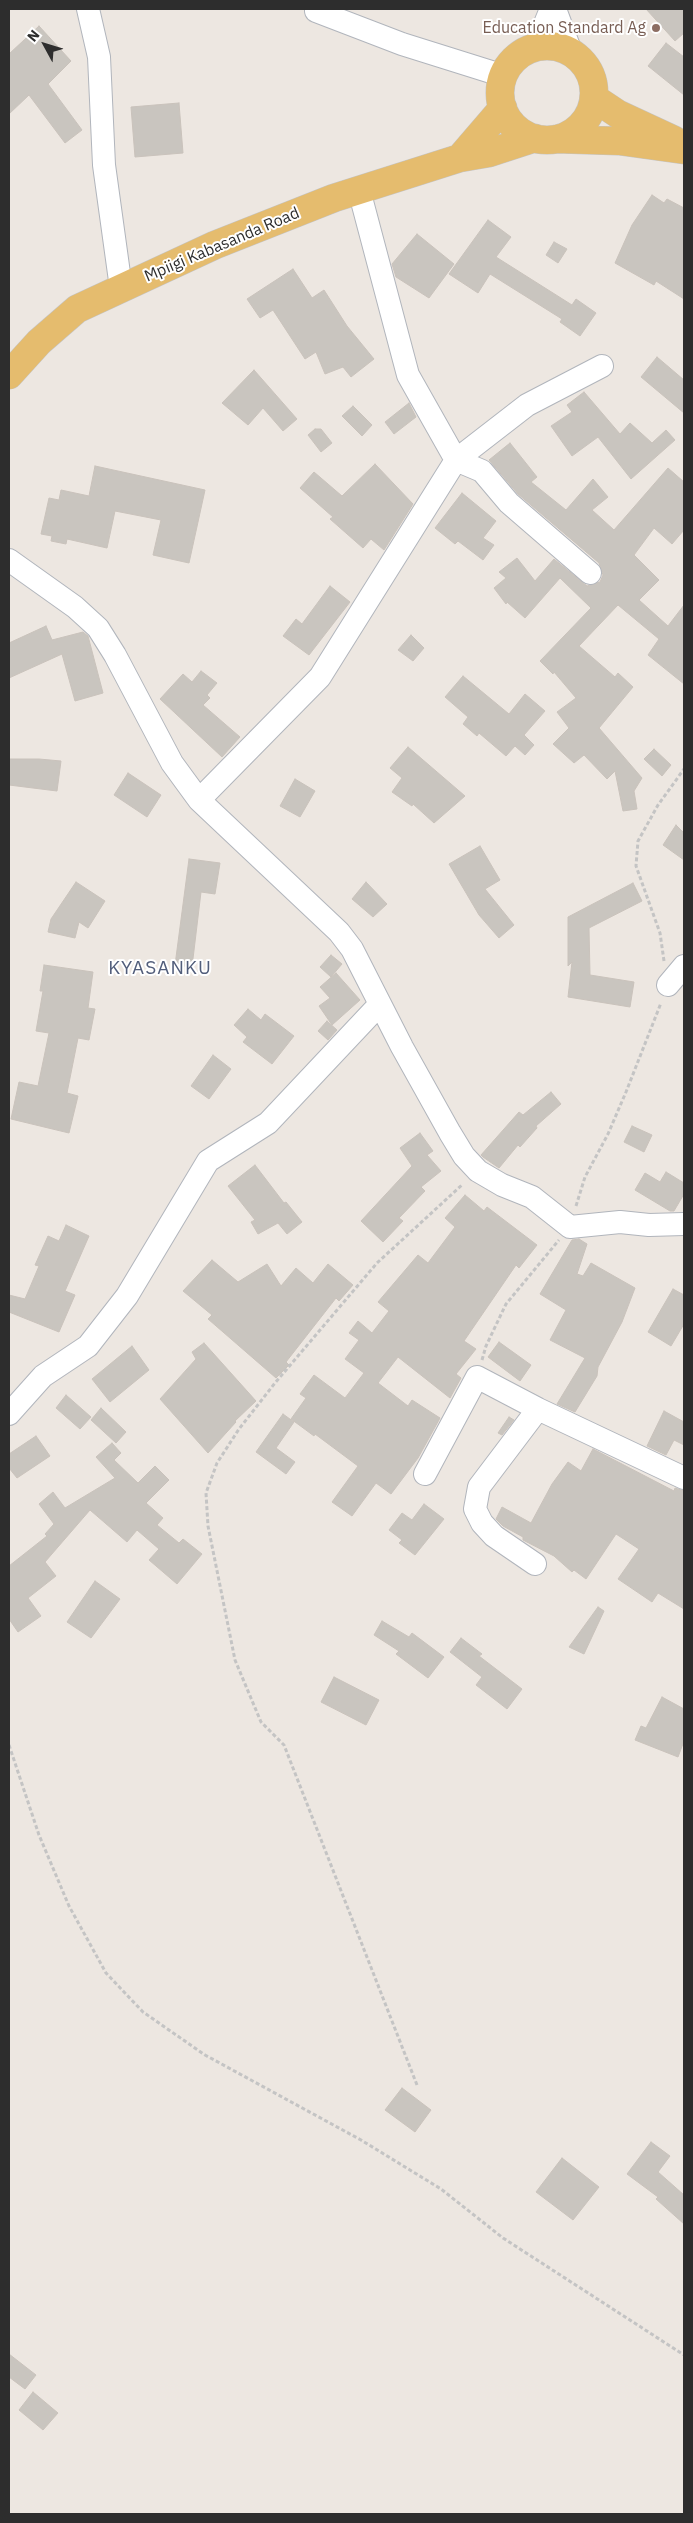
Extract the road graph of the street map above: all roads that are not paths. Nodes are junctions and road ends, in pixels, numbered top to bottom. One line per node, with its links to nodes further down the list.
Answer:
1 (88, 9): 15 (street)
2 (551, 9): 5 (street)
3 (555, 9): 6 (street)
4 (316, 11): 7 (street)
5 (535, 48): 6 (main road); 7 (main road)
6 (570, 52): 8 (main road)
7 (504, 76): 9 (main road)
8 (594, 98): 10 (main road); 11 (main road)
9 (503, 108): 10 (main road); 13 (main road)
10 (545, 139): 12 (main road, Mpiigi Kabasanda Road); 13 (main road, Mpiigi Kabasanda Road)
11 (684, 145)
12 (684, 150)
13 (460, 158): 14 (main road, Mpiigi Kabasanda Road)
14 (359, 190): 15 (main road, Mpiigi Kabasanda Road); 18 (street)
15 (121, 288): 17 (main road, Mpiigi Kabasanda Road)
16 (602, 366): 18 (street)
17 (9, 375)
18 (456, 460): 20 (street); 21 (street)
19 (9, 560): 21 (street)
20 (590, 573)
21 (199, 800): 24 (street)
22 (684, 966): 23 (street)
23 (668, 985)
24 (380, 1004): 25 (street); 27 (street)
25 (684, 1224)
26 (538, 1409): 28 (street); 29 (street); 30 (street)
27 (9, 1414)
28 (425, 1474)
29 (684, 1478)
30 (535, 1564)

